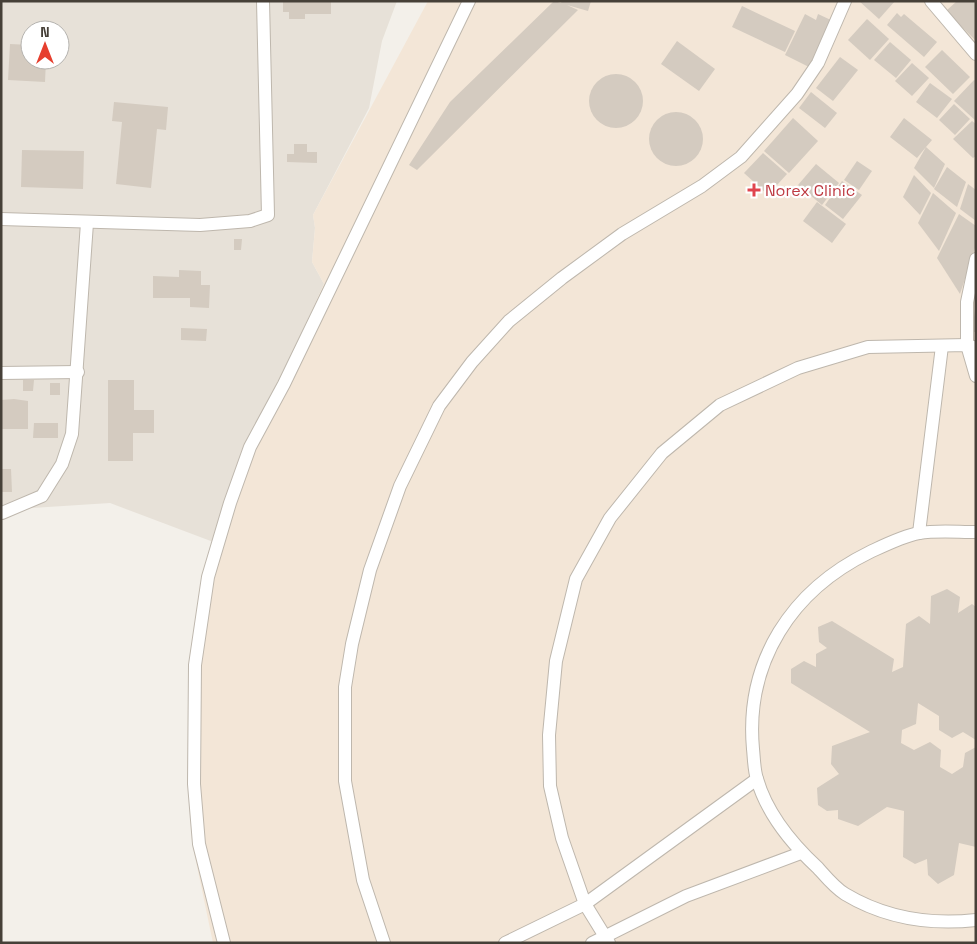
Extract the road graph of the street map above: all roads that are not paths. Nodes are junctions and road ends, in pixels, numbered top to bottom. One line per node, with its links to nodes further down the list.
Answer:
1 (263, 1): 7 (street)
2 (469, 1): 22 (street)
3 (845, 1): 23 (street)
4 (931, 1): 5 (street)
5 (976, 54)
6 (1, 219): 7 (street)
7 (87, 223): 11 (street)
8 (976, 260): 10 (street)
9 (942, 346): 10 (street); 16 (street); 19 (street)
10 (971, 346): 13 (street)
11 (78, 372): 12 (street); 14 (street)
12 (1, 373)
13 (976, 376)
14 (2, 512)
15 (976, 532): 16 (street)
16 (919, 533): 17 (street)
17 (757, 779): 18 (street); 19 (street)
18 (801, 853): 20 (street); 21 (street)
19 (585, 904): 21 (street); 24 (street)
20 (976, 920)
21 (607, 940): 25 (street)
22 (224, 943)
23 (384, 943)
24 (505, 943)
25 (592, 943)

